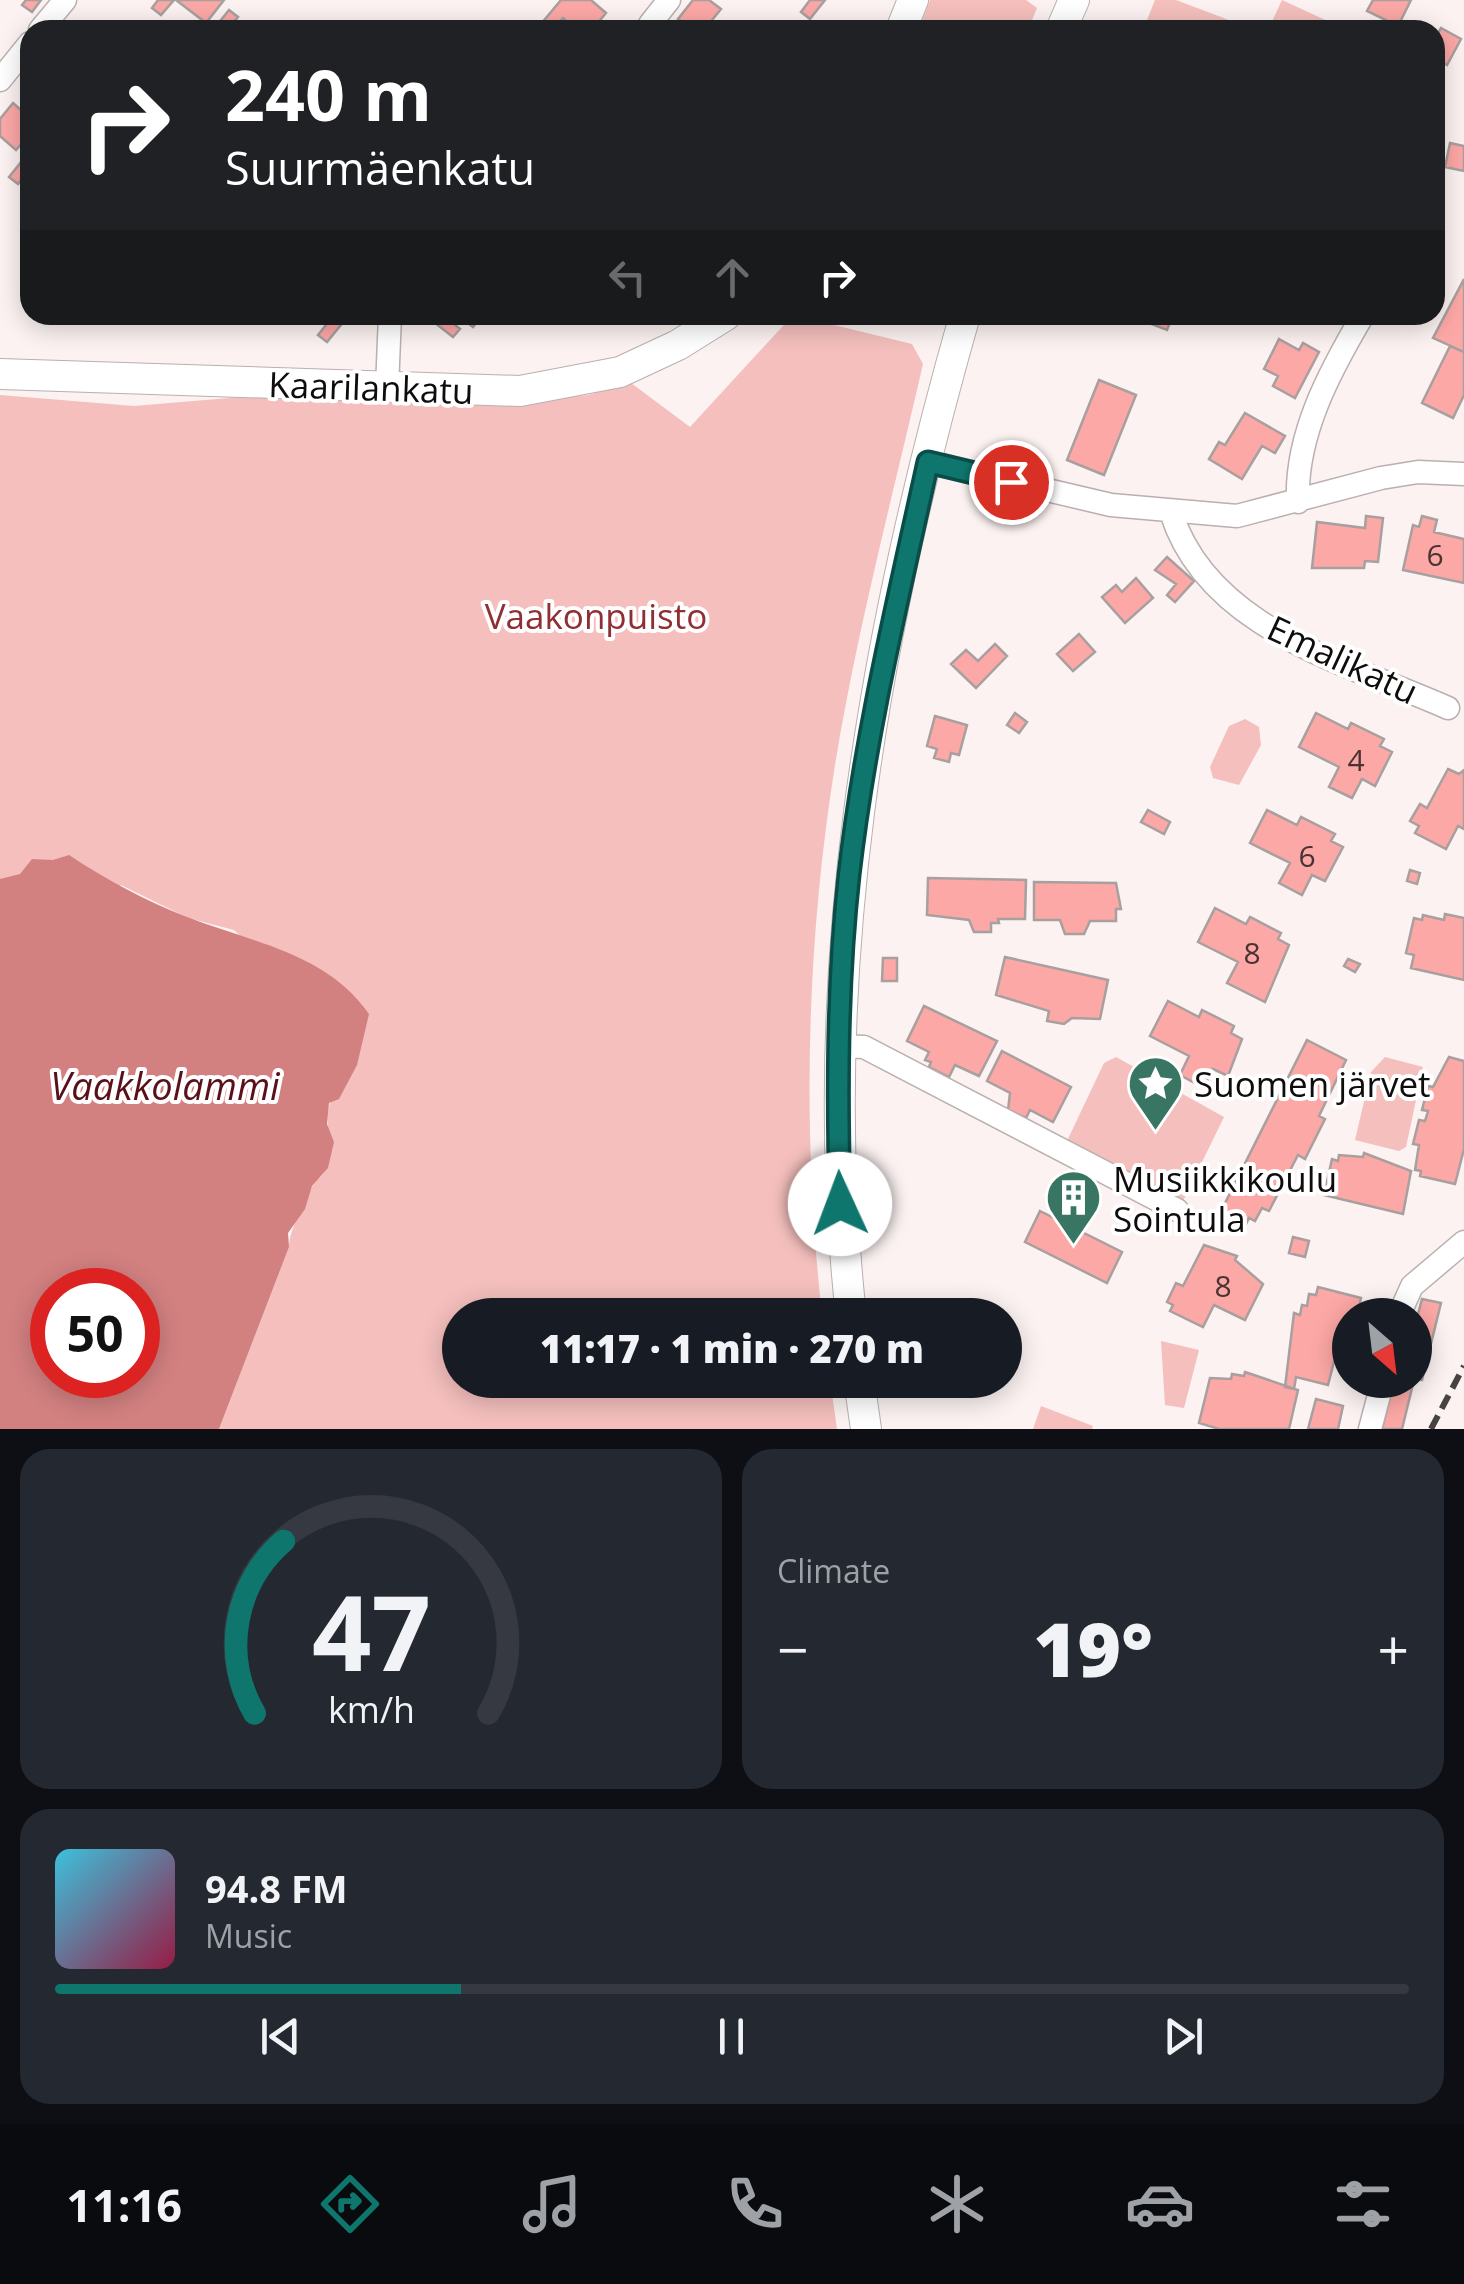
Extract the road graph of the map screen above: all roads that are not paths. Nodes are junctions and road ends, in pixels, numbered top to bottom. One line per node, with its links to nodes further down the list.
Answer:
1 (65, 0): 3 (street)
2 (669, 0): 4 (street)
3 (48, 20)
4 (653, 20)
5 (20, 55): 6 (street)
6 (0, 80)
7 (390, 325): 12 (street)
8 (710, 325): 12 (main road, Kaarilankatu)
9 (962, 325): 13 (main road)
10 (1358, 325): 15 (street)
11 (0, 374): 12 (main road, Kaarilankatu)
12 (387, 388)
13 (928, 462): 16 (street); 18 (main road)
14 (1464, 474): 15 (street)
15 (1298, 502): 16 (street)
16 (1172, 512): 17 (street, Emalikatu)
17 (1448, 708)
18 (839, 1046): 19 (street); 21 (main road)
19 (1176, 1210)
20 (1464, 1242): 22 (street)
21 (849, 1298)
22 (1407, 1298)
23 (862, 1398): 25 (main road)
24 (1378, 1398): 26 (street)
25 (866, 1429)
26 (1370, 1429)

